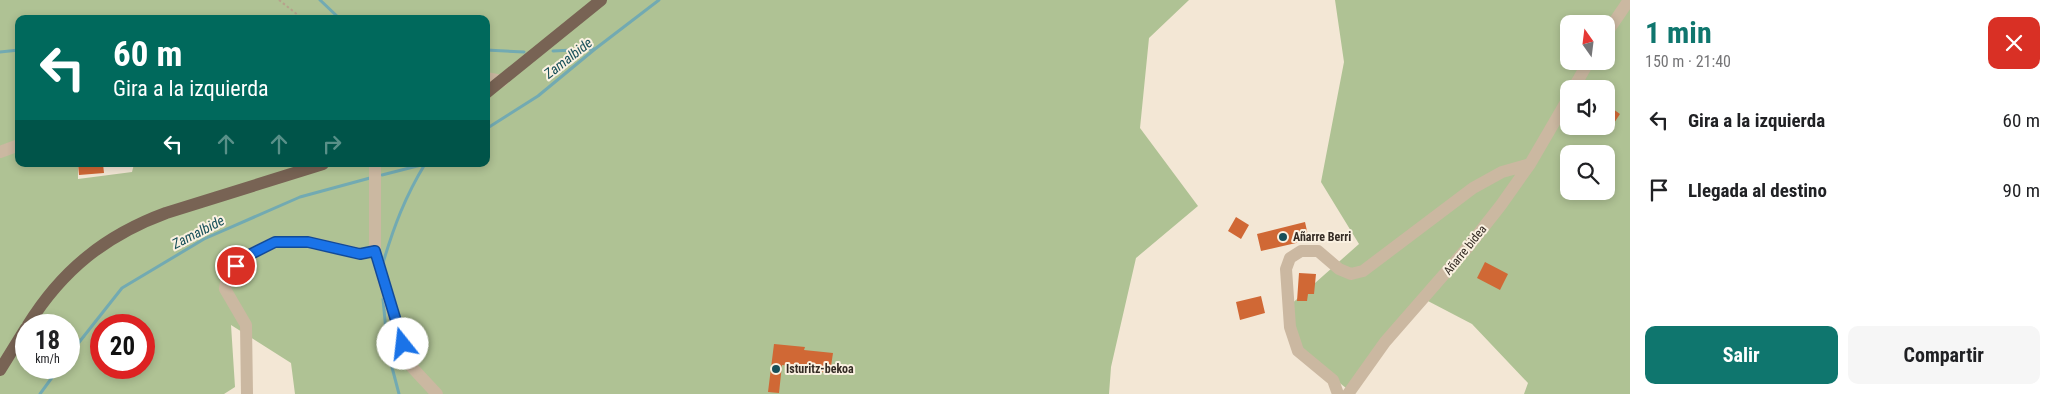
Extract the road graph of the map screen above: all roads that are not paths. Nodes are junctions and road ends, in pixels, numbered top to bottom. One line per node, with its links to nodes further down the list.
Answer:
1 (601, 0): 5 (main road)
2 (1629, 0): 3 (street)
3 (1615, 21)
4 (490, 79): 5 (street)
5 (502, 81): 6 (main road)
6 (490, 90)
7 (1560, 112): 10 (street, Añarre bidea)
8 (15, 146): 9 (street)
9 (0, 152)
10 (1530, 164): 19 (street); 20 (street, Añarre bidea)
11 (313, 167): 14 (main road)
12 (374, 173): 13 (street)
13 (375, 251): 17 (street); 18 (street)
14 (35, 314)
15 (15, 346): 16 (main road)
16 (0, 370)
17 (246, 394)
18 (437, 394)
19 (1338, 394)
20 (1348, 394)

